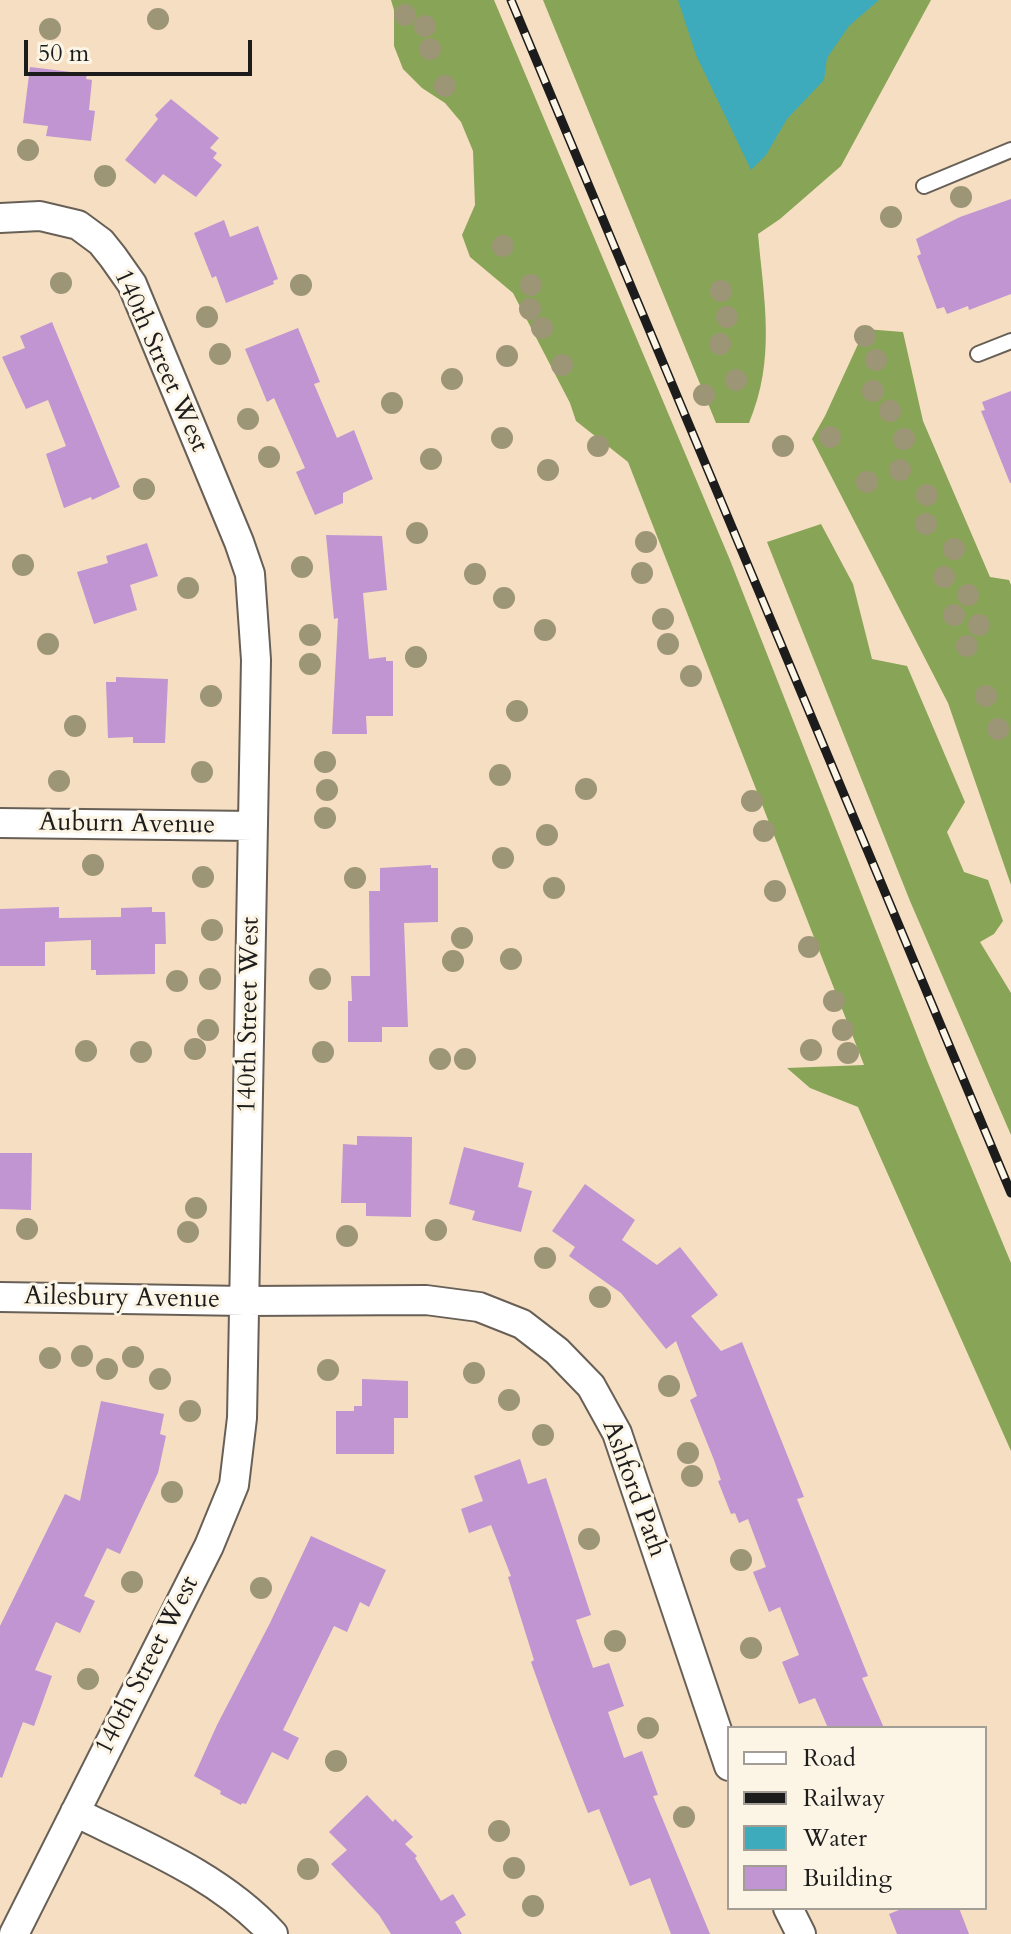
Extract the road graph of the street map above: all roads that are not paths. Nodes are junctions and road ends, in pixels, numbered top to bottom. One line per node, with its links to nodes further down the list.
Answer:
1 (1011, 150): 2 (lane)
2 (924, 186)
3 (0, 218): 7 (street, 140th Street West)
4 (1011, 341): 5 (lane)
5 (978, 354)
6 (0, 823): 7 (street, Auburn Avenue)
7 (253, 826): 9 (street, 140th Street West)
8 (0, 1297): 9 (street, Ailesbury Avenue)
9 (245, 1301): 10 (street, Ashford Path); 11 (street, 140th Street West)
10 (727, 1760)
11 (75, 1812): 13 (street, 140th Street West); 14 (street)
12 (789, 1910): 15 (street)
13 (14, 1934)
14 (273, 1934)
15 (801, 1934)

